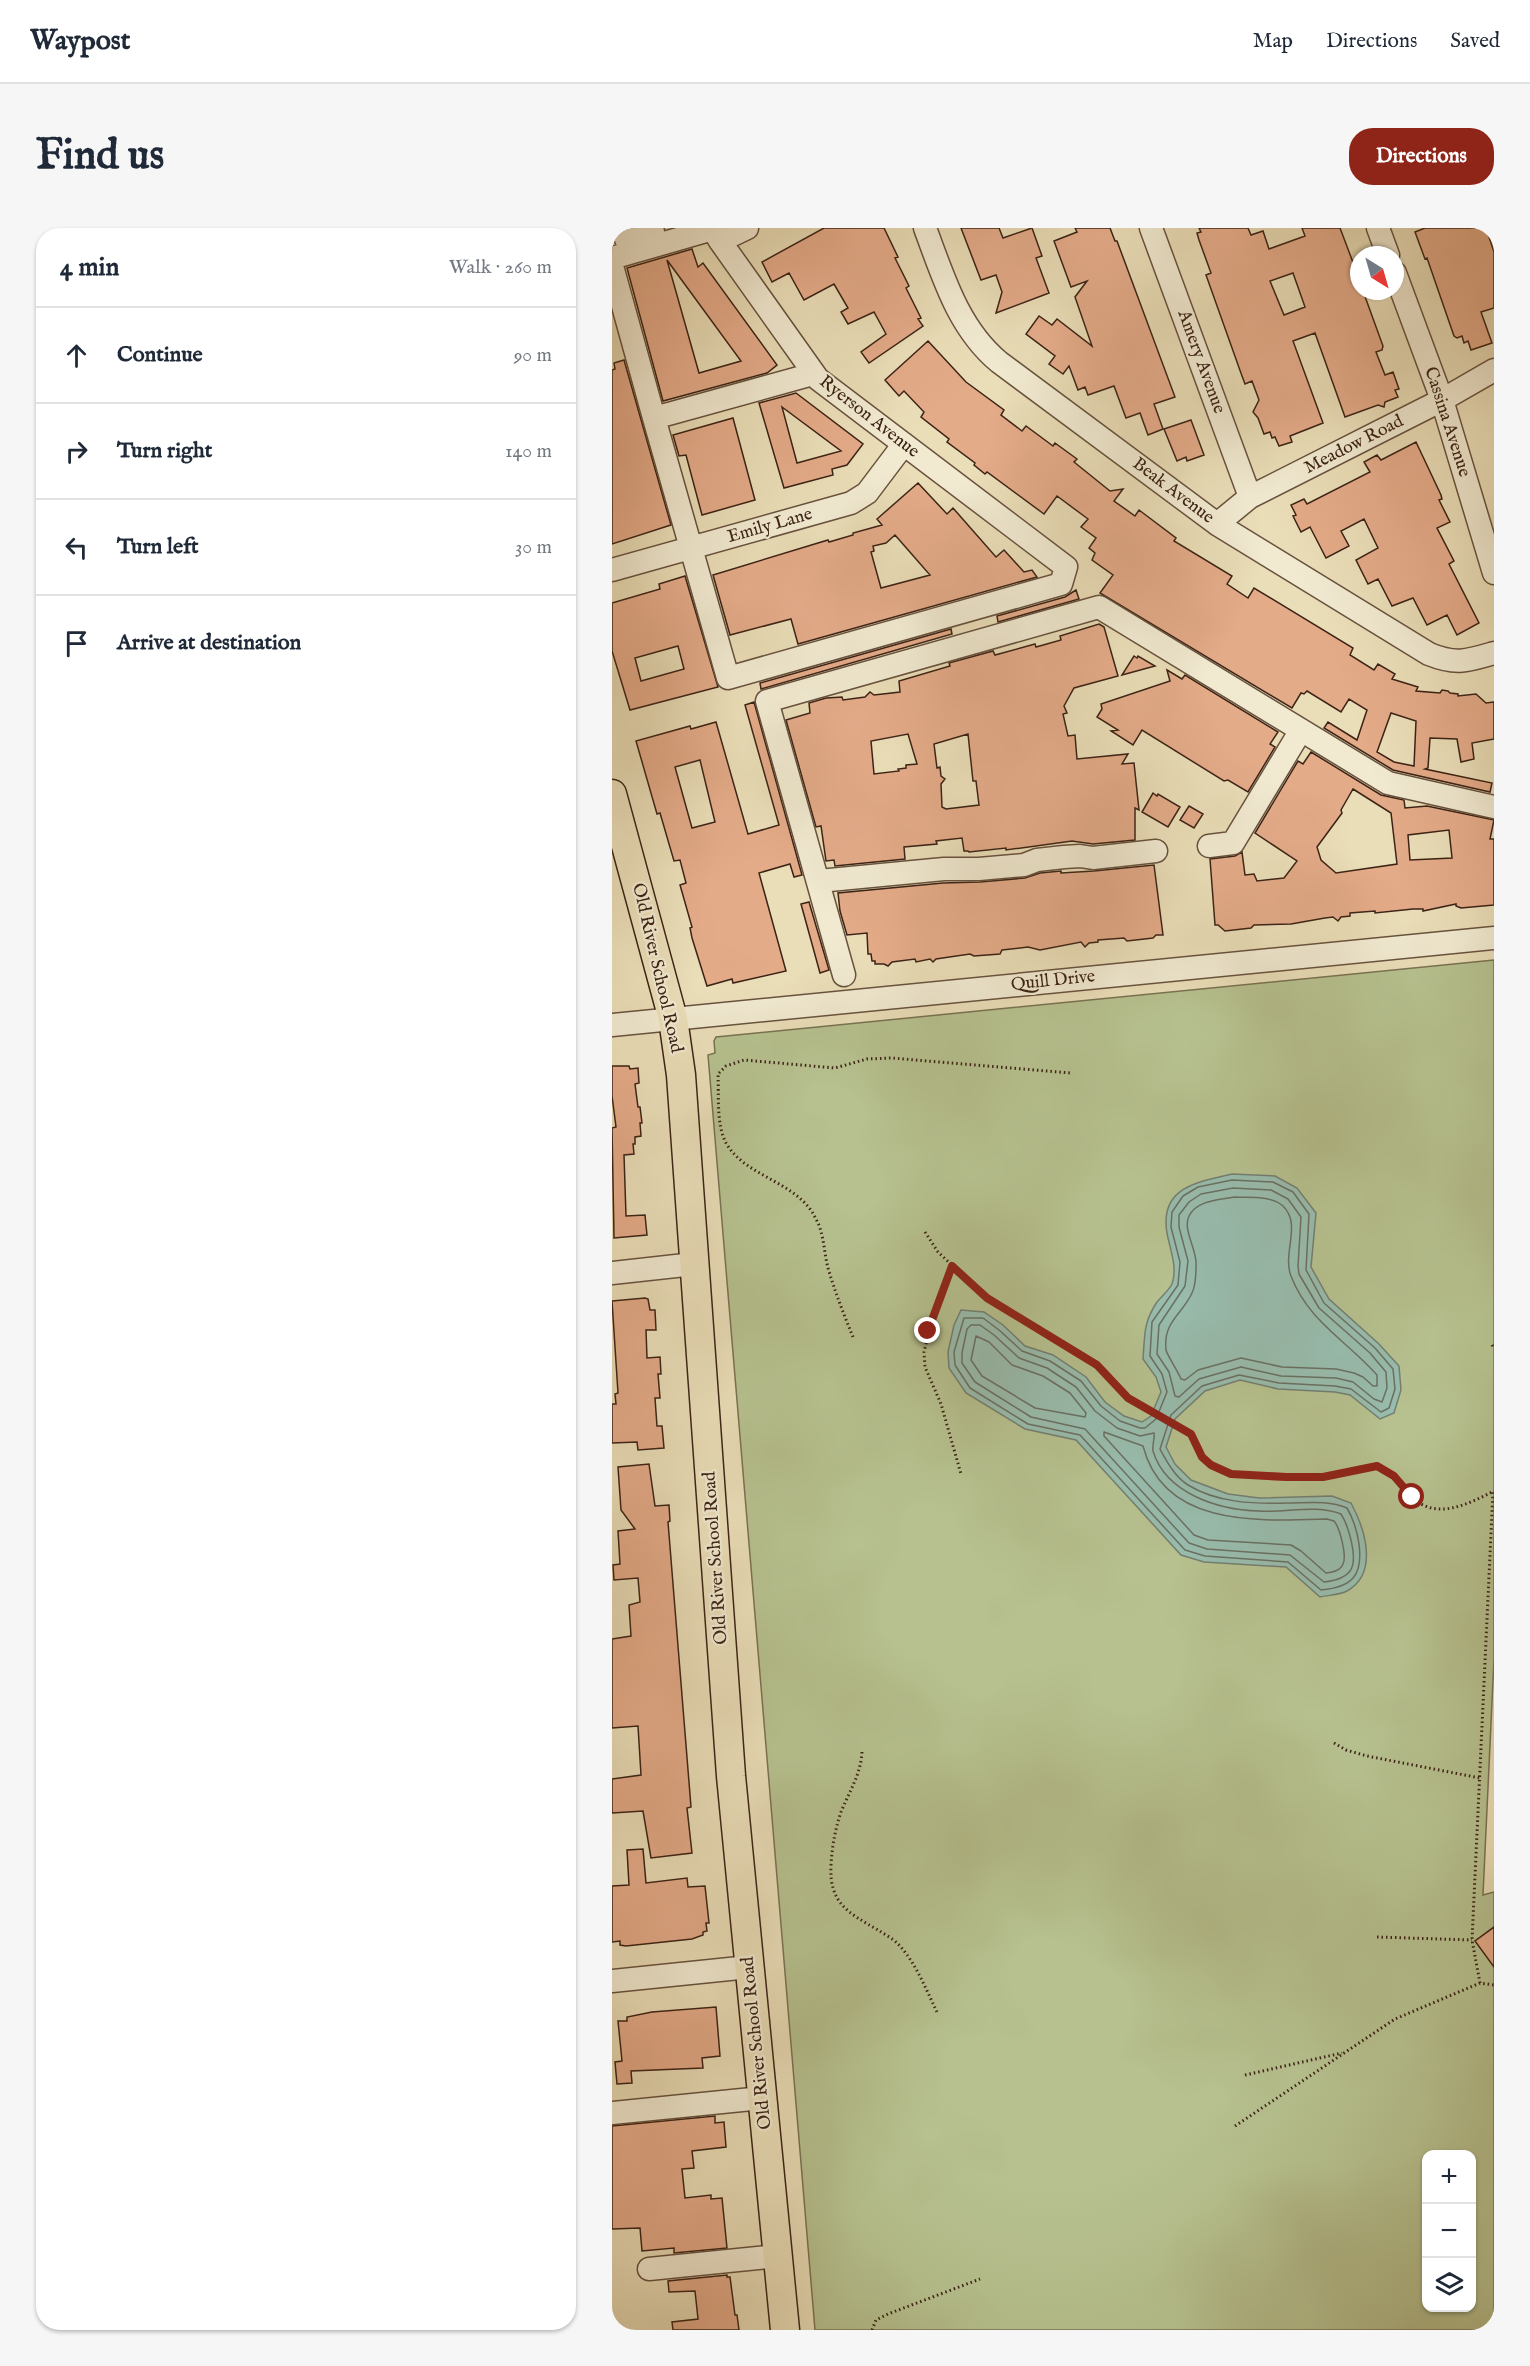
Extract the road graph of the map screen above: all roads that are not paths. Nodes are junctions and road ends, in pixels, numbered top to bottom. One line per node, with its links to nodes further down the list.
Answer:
1 (623, 228): 2 (street)
2 (669, 228)
3 (747, 228): 7 (street)
4 (925, 228): 18 (street, Beak Avenue)
5 (1151, 228): 17 (street, Amery Avenue)
6 (1378, 228): 8 (street)
7 (715, 233): 9 (street); 13 (street, Ryerson Avenue)
8 (1385, 246)
9 (612, 258)
10 (612, 266): 15 (street)
11 (1404, 297): 14 (street, Cassina Avenue)
12 (1494, 370): 14 (street, Meadow Road)
13 (813, 374): 15 (street); 16 (street, Ryerson Avenue)
14 (1443, 400): 17 (street, Meadow Road); 21 (street, Cassina Avenue)
15 (654, 418): 19 (street)
16 (904, 444): 19 (street, Emily Lane); 19 (street, Ryerson Avenue)
17 (1250, 497): 18 (street, Meadow Road)
18 (1217, 524): 22 (street, Beak Avenue)
19 (692, 549): 20 (street, Emily Lane)
20 (612, 570)
21 (1494, 573)
22 (1494, 653)
23 (1301, 730): 25 (street); 26 (street); 29 (street)
24 (612, 794): 28 (main road, Old River School Road)
25 (1494, 807)
26 (1209, 846)
27 (1156, 851): 29 (street)
28 (620, 852): 32 (main road, Old River School Road)
29 (819, 881): 31 (street)
30 (1494, 938): 32 (street, Quill Drive)
31 (844, 975)
32 (673, 1019): 33 (street, Quill Drive); 34 (main road, Old River School Road)
33 (612, 1025)
34 (694, 1264): 35 (street); 36 (main road, Old River School Road)
35 (612, 1273)
36 (749, 1967): 37 (street); 38 (main road, Old River School Road)
37 (612, 1981)
38 (762, 2098): 39 (street); 40 (main road, Old River School Road)
39 (612, 2113)
40 (778, 2256): 41 (street); 42 (main road, Old River School Road)
41 (649, 2269)
42 (785, 2330)

